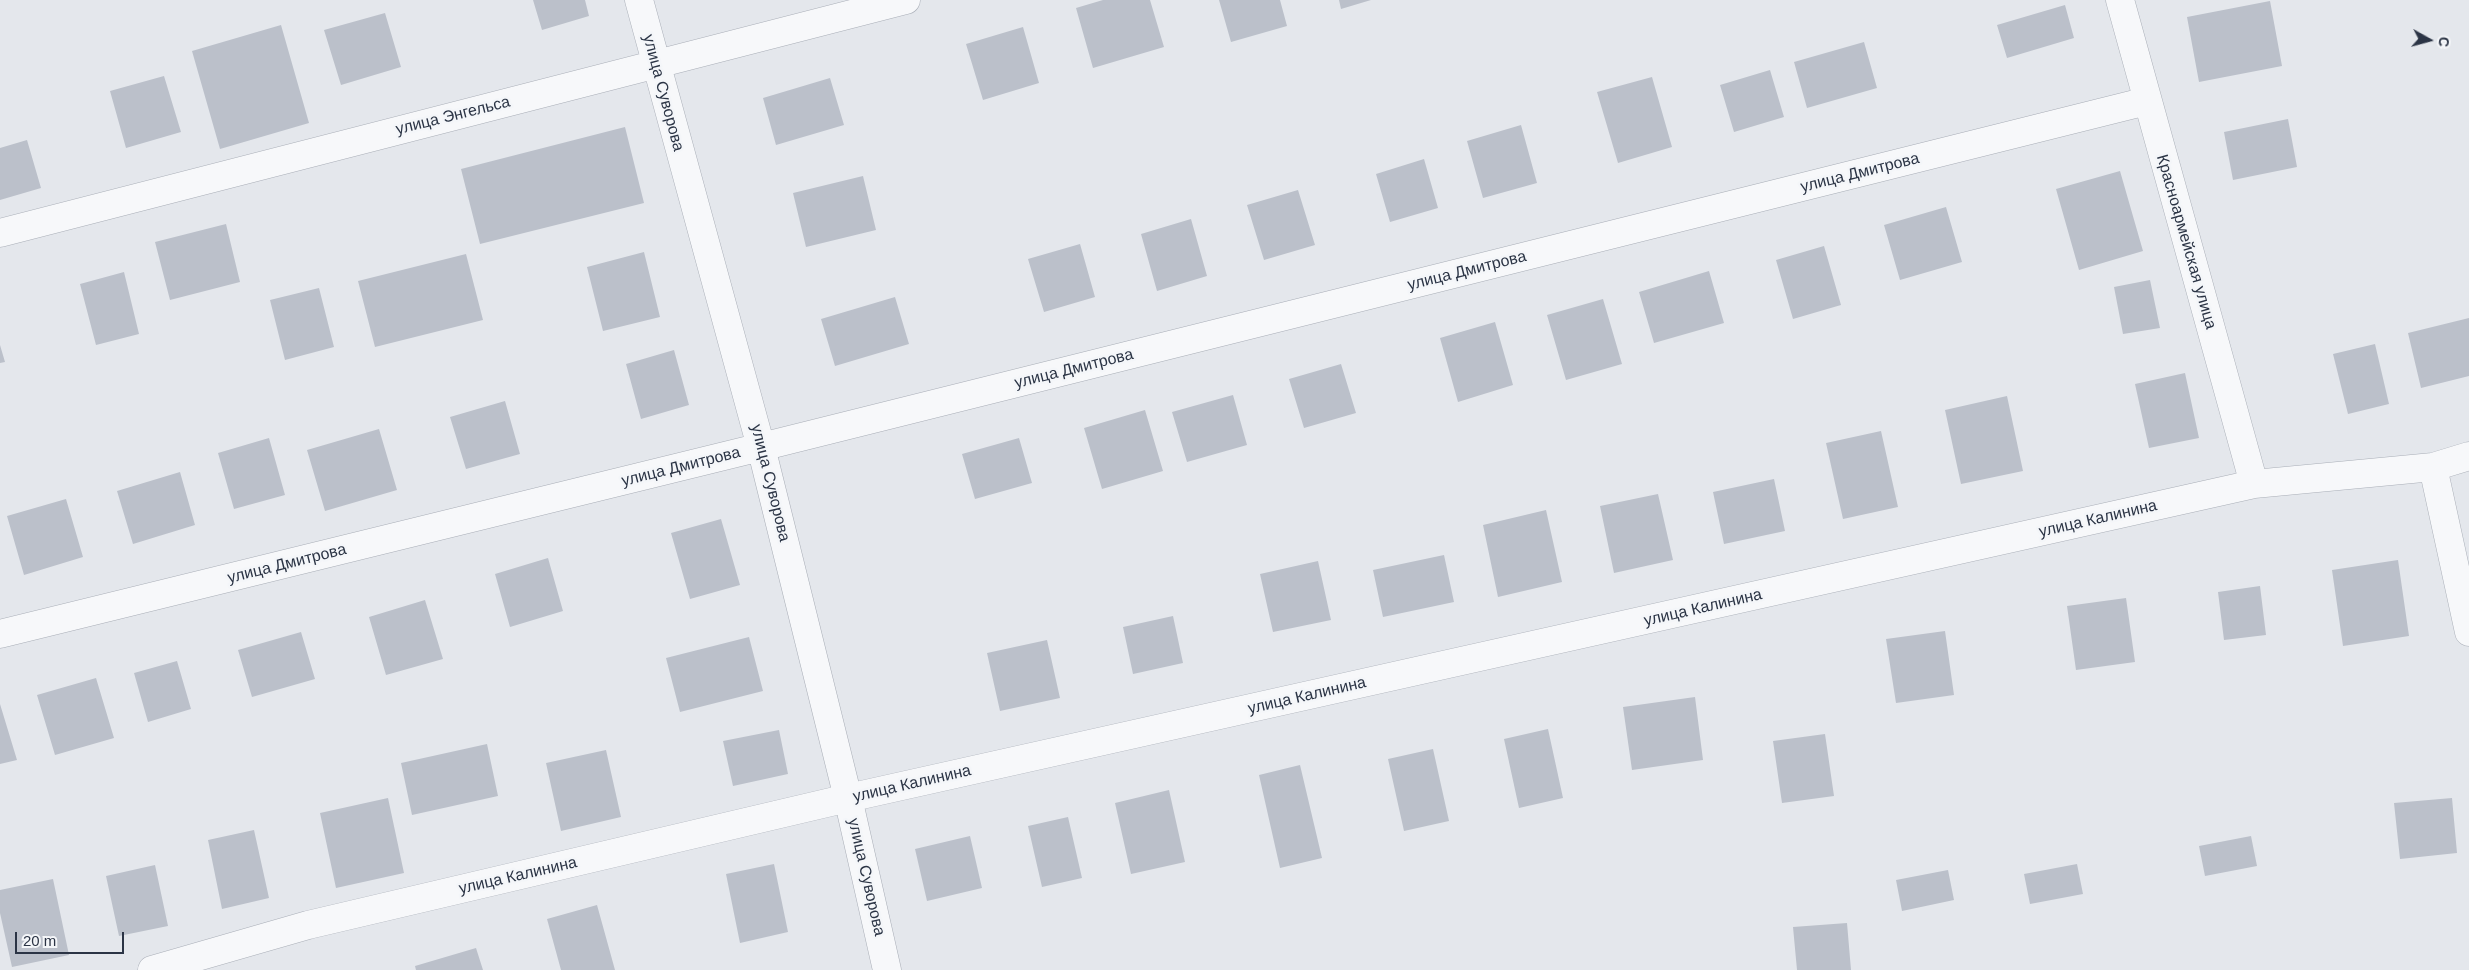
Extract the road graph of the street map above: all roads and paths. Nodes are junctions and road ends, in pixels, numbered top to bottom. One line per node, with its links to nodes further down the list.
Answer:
1 (639, 0): 4 (street, улица Суворова)
2 (906, 0): 4 (street, улица Энгельса)
3 (2120, 0): 5 (street, Красноармейская улица)
4 (655, 64): 6 (street, улица Энгельса); 7 (street, улица Суворова)
5 (2147, 101): 7 (street, улица Дмитрова); 10 (street, Красноармейская улица)
6 (0, 233)
7 (761, 447): 12 (street, улица Дмитрова); 13 (street, улица Суворова)
8 (2469, 456): 9 (street, улица Калинина)
9 (2433, 467): 10 (street, улица Калинина); 11 (street)
10 (2254, 484): 13 (street, улица Калинина)
11 (2469, 632)
12 (0, 634)
13 (848, 798): 14 (street, улица Калинина); 15 (street, улица Суворова)
14 (152, 970)
15 (887, 970)

